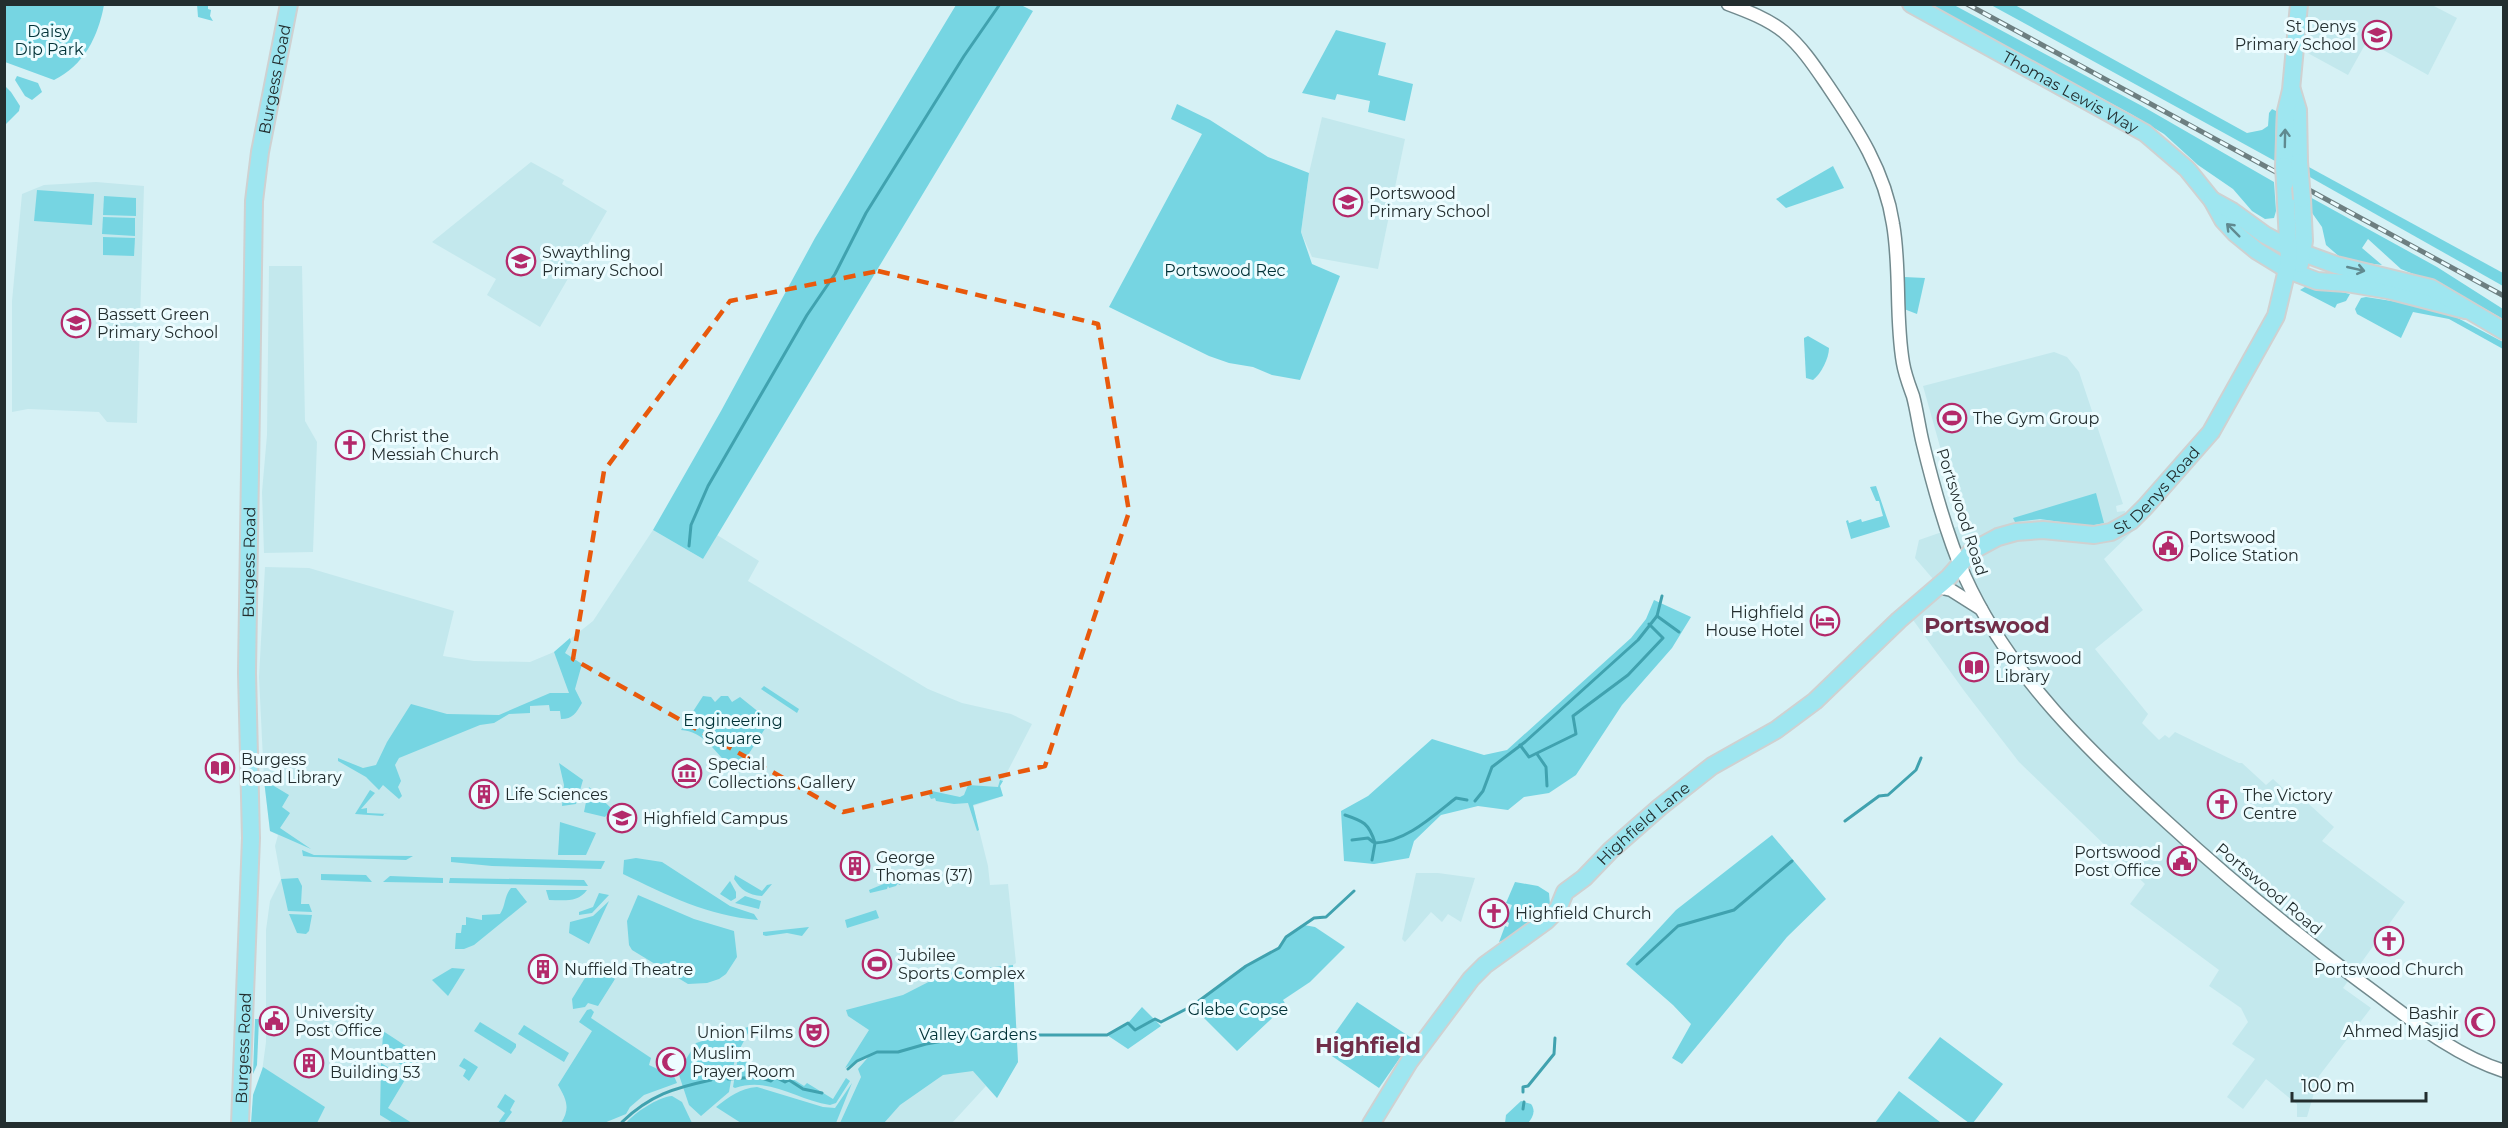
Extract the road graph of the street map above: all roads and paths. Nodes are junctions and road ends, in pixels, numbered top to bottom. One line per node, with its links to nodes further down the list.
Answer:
1 (289, 4): 18 (main road, Burgess Road)
2 (1728, 4): 6 (street, Portswood Road)
3 (1765, 4): 6 (street)
4 (1911, 4): 8 (main road, Thomas Lewis Way)
5 (2299, 4): 7 (main road, St Denys Road)
6 (1759, 17): 14 (street, Portswood Road)
7 (2292, 164): 9 (main road, St Denys Road, bridge); 11 (main road, St Denys Road, bridge)
8 (2212, 200): 10 (main road, Thomas Lewis Way); 11 (main road, Thomas Lewis Way, one-way to 8)
9 (2287, 216): 10 (main road); 11 (main road, St Denys Road)
10 (2245, 221): 11 (main road, Thomas Lewis Way)
11 (2294, 262): 12 (main road, Thomas Lewis Way); 12 (main road, Thomas Lewis Way, one-way to 12); 14 (main road, St Denys Road)
12 (2465, 310): 13 (main road, Thomas Lewis Way)
13 (2504, 331)
14 (1960, 565): 15 (main road, Highfield Lane); 16 (street, Portswood Road)
15 (1938, 587): 16 (street); 19 (main road, Highfield Lane)
16 (1982, 610): 17 (street, Portswood Road)
17 (2504, 1071)
18 (240, 1124)
19 (1371, 1124)

